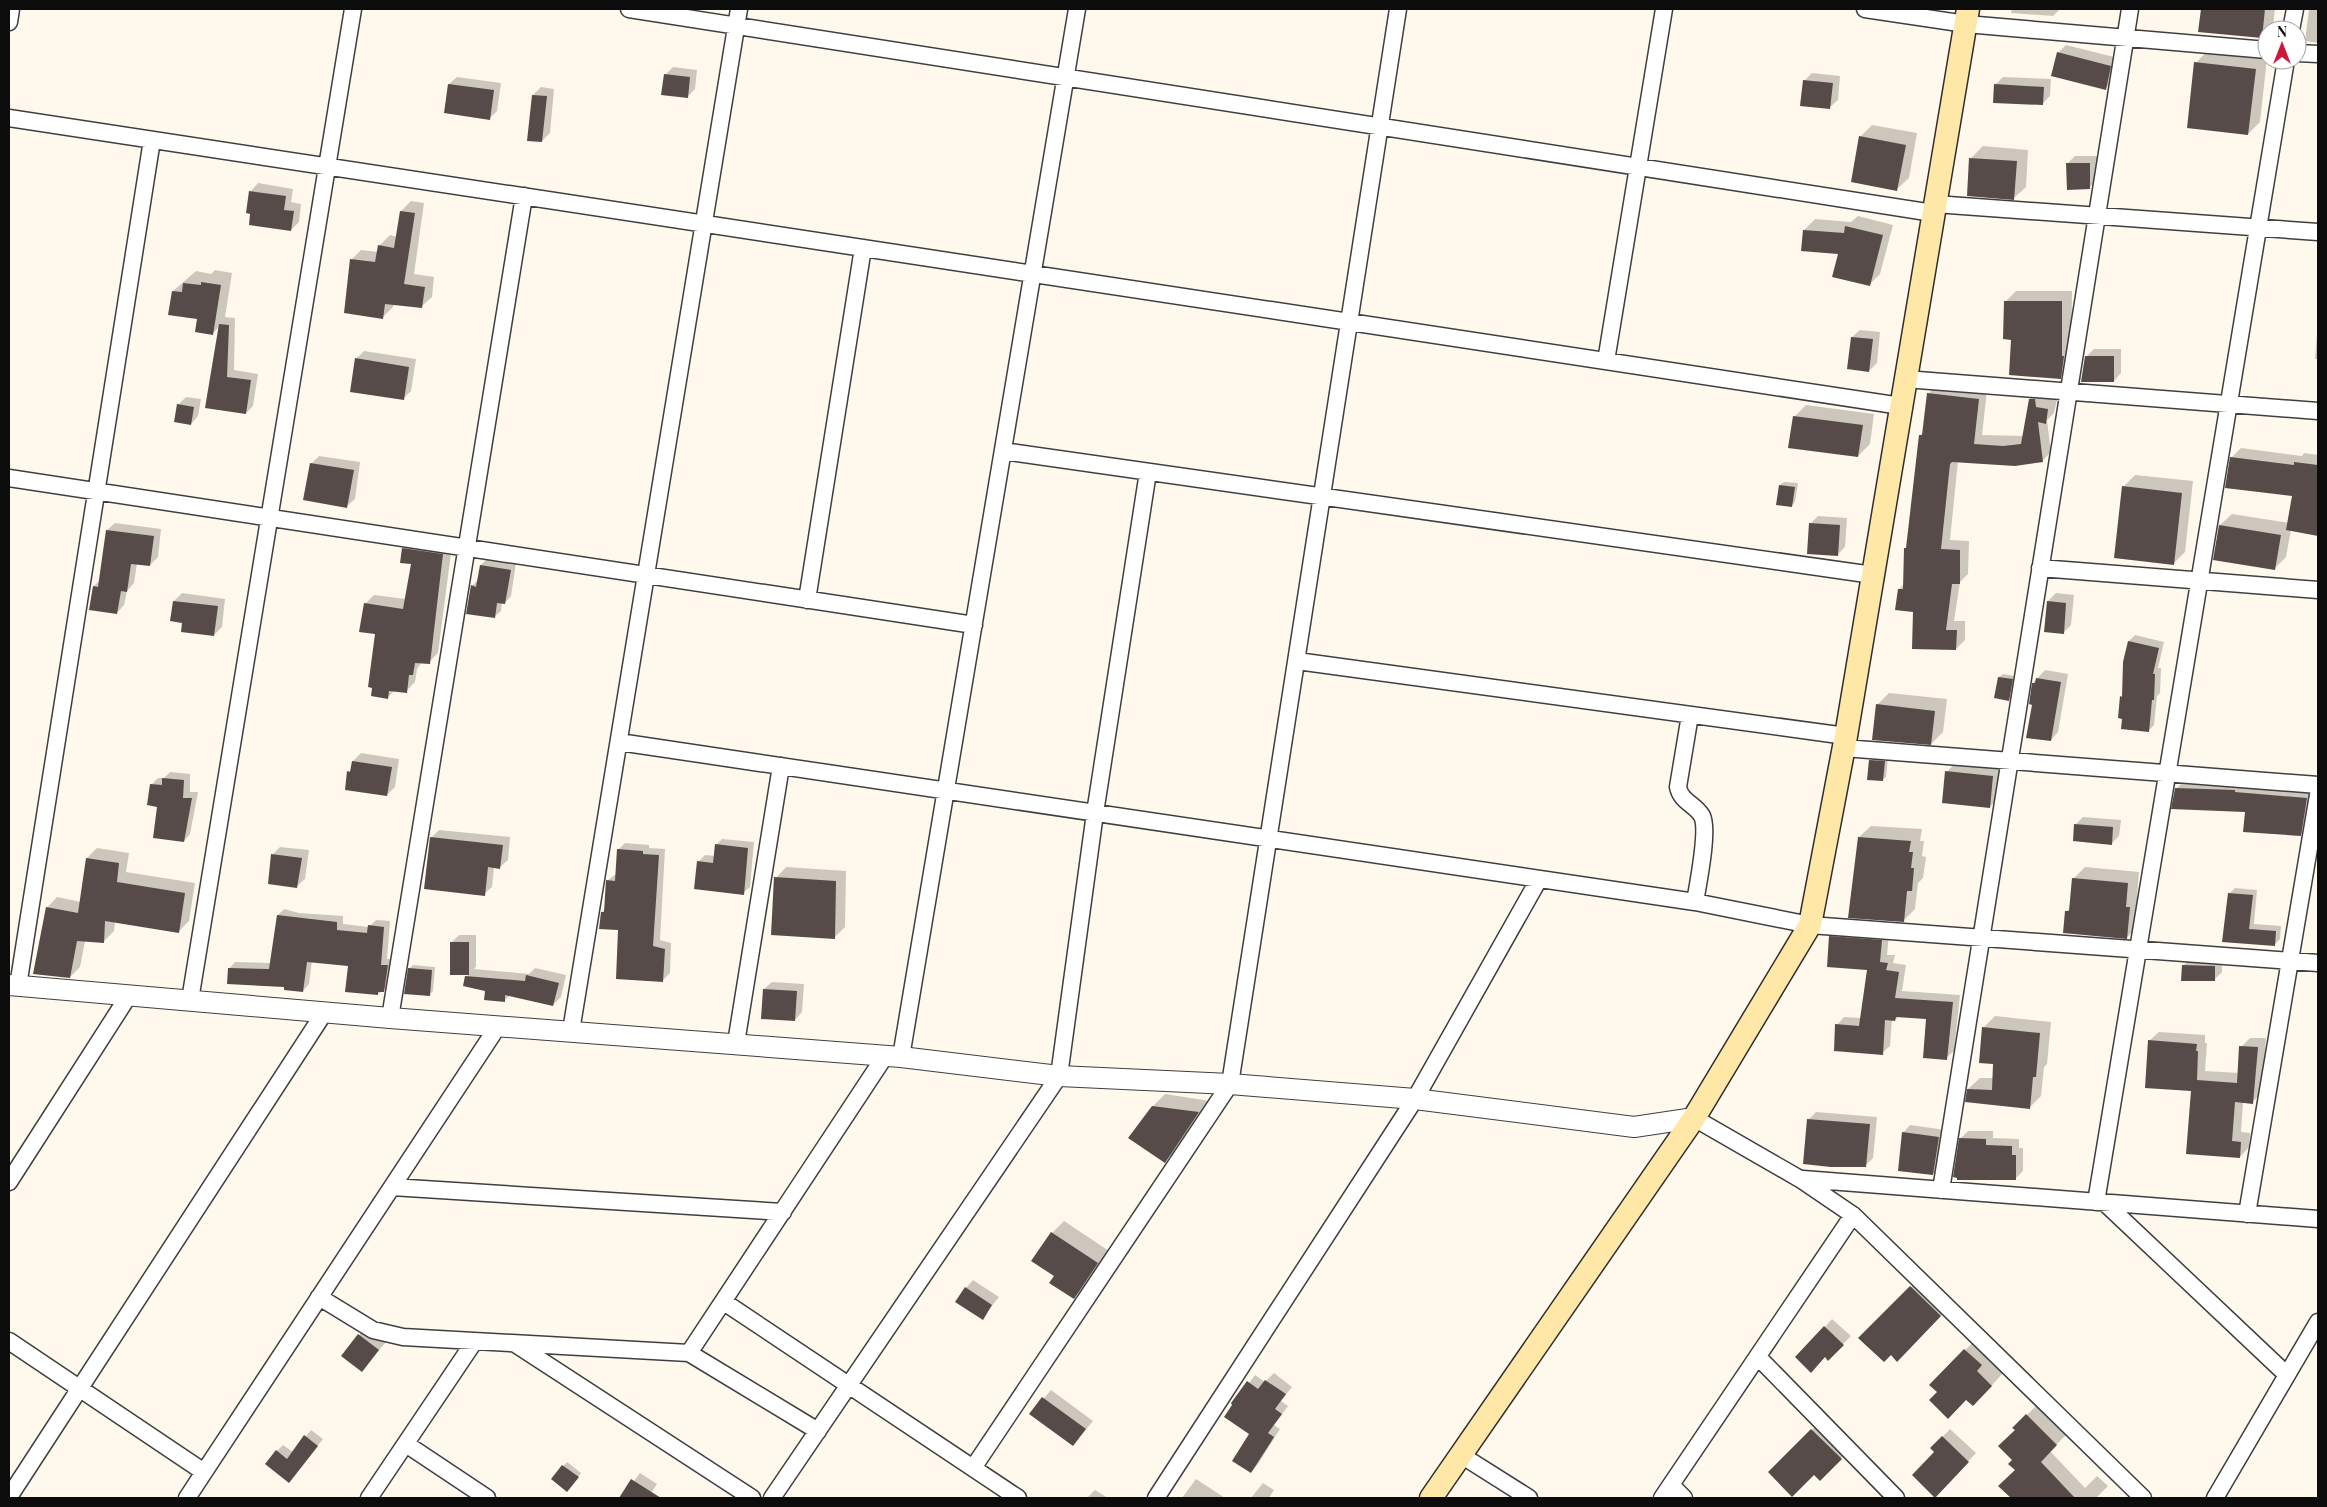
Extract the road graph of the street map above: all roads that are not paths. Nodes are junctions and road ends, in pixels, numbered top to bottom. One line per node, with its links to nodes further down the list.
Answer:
1 (11, 9): 11 (street)
2 (353, 9): 20 (street)
3 (629, 9): 12 (street)
4 (739, 9): 12 (street)
5 (1077, 9): 16 (street)
6 (1398, 9): 18 (street)
7 (1664, 9): 21 (street)
8 (1865, 9): 10 (street)
9 (2130, 9): 13 (street)
10 (1967, 17): 13 (street); 23 (main road)
11 (9, 22)
12 (736, 26): 16 (street); 25 (street)
13 (2125, 39): 14 (street); 24 (street)
14 (2257, 49)
15 (2284, 70): 26 (street)
16 (1065, 77): 18 (street); 29 (street)
17 (9, 118): 19 (street)
18 (1380, 127): 21 (street); 30 (street)
19 (152, 140): 20 (street); 40 (street)
20 (327, 166): 22 (street); 42 (street)
21 (1638, 167): 23 (street); 31 (street)
22 (524, 196): 25 (street); 43 (street)
23 (1934, 208): 24 (street); 32 (main road)
24 (2097, 217): 26 (street); 33 (street)
25 (704, 224): 28 (street); 46 (street)
26 (2258, 228): 27 (street); 34 (street)
27 (2318, 232)
28 (863, 248): 29 (street); 49 (street)
29 (1033, 274): 30 (street); 37 (street)
30 (1350, 322): 31 (street); 41 (street)
31 (1606, 361): 35 (street)
32 (1905, 379): 33 (street); 35 (main road)
33 (2069, 393): 34 (street); 44 (street)
34 (2229, 404): 36 (street); 47 (street)
35 (1901, 406): 45 (main road)
36 (2318, 411)
37 (1003, 451): 38 (street); 50 (street)
38 (1148, 472): 41 (street); 61 (street)
39 (9, 478): 40 (street)
40 (96, 492): 42 (street); 70 (street)
41 (1322, 496): 45 (street); 51 (street)
42 (270, 518): 43 (street); 72 (street)
43 (467, 548): 46 (street); 74 (street)
44 (2040, 568): 47 (street); 55 (street)
45 (1872, 575): 54 (main road)
46 (646, 576): 49 (street); 53 (street)
47 (2200, 580): 48 (street); 57 (street)
48 (2318, 590)
49 (807, 600): 50 (street)
50 (974, 625): 59 (street)
51 (1297, 661): 52 (street); 62 (street)
52 (1690, 715): 54 (street); 64 (street)
53 (619, 742): 56 (street); 76 (street)
54 (1845, 742): 55 (street); 65 (main road)
55 (2009, 761): 57 (street); 66 (street)
56 (781, 766): 59 (street); 77 (street)
57 (2168, 773): 58 (street); 67 (street)
58 (2318, 785)
59 (946, 791): 61 (street); 78 (street)
60 (2318, 795): 68 (street)
61 (1095, 813): 62 (street); 79 (street)
62 (1269, 839): 63 (street); 80 (street)
63 (1538, 879): 64 (street); 81 (street)
64 (1695, 902): 65 (street)
65 (1810, 926): 66 (street); 82 (main road)
66 (1981, 937): 67 (street); 86 (street)
67 (2138, 949): 68 (street); 87 (street)
68 (2290, 961): 69 (street); 89 (street)
69 (2318, 963)
70 (13, 986): 71 (street)
71 (129, 995): 72 (street); 84 (street)
72 (190, 1000): 73 (street)
73 (324, 1013): 74 (street); 102 (street)
74 (390, 1018): 75 (street)
75 (498, 1026): 76 (street); 85 (street)
76 (571, 1031): 77 (street)
77 (736, 1043): 78 (street)
78 (893, 1056): 79 (street); 88 (street)
79 (1059, 1076): 80 (street); 101 (street)
80 (1230, 1084): 81 (street); 106 (street)
81 (1415, 1099): 82 (street); 116 (street)
82 (1694, 1118): 83 (street); 105 (main road)
83 (1800, 1179): 86 (street); 90 (street)
84 (9, 1182)
85 (392, 1187): 88 (street); 92 (street)
86 (1941, 1190): 87 (street)
87 (2101, 1202): 89 (street); 100 (street)
88 (783, 1212): 93 (street)
89 (2247, 1214): 91 (street)
90 (1853, 1215): 99 (street); 121 (street)
91 (2318, 1219)
92 (319, 1297): 96 (street); 107 (street)
93 (724, 1302): 98 (street); 101 (street)
94 (2318, 1322): 100 (street)
95 (9, 1341): 102 (street)
96 (474, 1342): 97 (street); 104 (street)
97 (516, 1345): 98 (street); 113 (street)
98 (690, 1354): 103 (street)
99 (1758, 1357): 108 (street); 120 (street)
100 (2287, 1375): 122 (street)
101 (850, 1385): 103 (street); 106 (street)
102 (80, 1389): 107 (street); 109 (street)
103 (818, 1432): 114 (street)
104 (406, 1444): 111 (street); 112 (street)
105 (1461, 1455): 117 (main road); 118 (street)
106 (973, 1468): 115 (street)
107 (204, 1472): 110 (street)
108 (1667, 1492): 119 (street)
109 (9, 1496)
110 (187, 1498)
111 (369, 1498)
112 (487, 1498)
113 (752, 1498)
114 (772, 1498)
115 (1018, 1498)
116 (1156, 1498)
117 (1431, 1498)
118 (1529, 1498)
119 (1684, 1498)
120 (1896, 1498)
121 (2143, 1498)
122 (2215, 1498)

